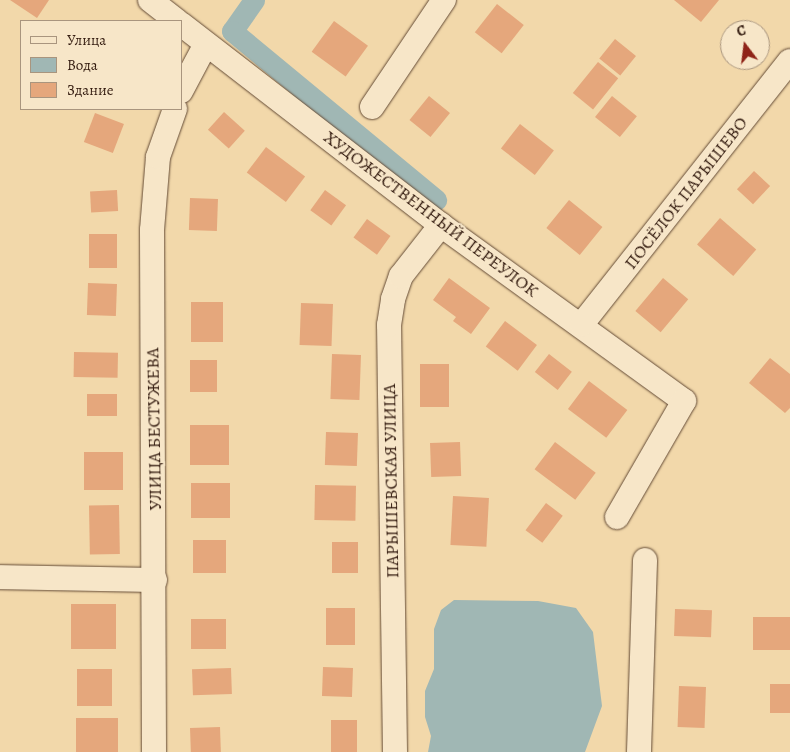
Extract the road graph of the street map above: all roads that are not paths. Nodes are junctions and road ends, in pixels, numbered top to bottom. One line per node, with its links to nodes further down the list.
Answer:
1 (150, 0): 3 (street)
2 (444, 0): 8 (street)
3 (176, 20)
4 (182, 25): 5 (street, ХУДОЖЕСТВЕННЫЙ ПЕРЕУЛОК)
5 (206, 44): 7 (street); 10 (street, ХУДОЖЕСТВЕННЫЙ ПЕРЕУЛОК)
6 (790, 62): 11 (street, ПОСЁЛОК ПАРЫШЕВО)
7 (182, 89)
8 (372, 107)
9 (175, 110): 15 (street, УЛИЦА БЕСТУЖЕВА)
10 (441, 225): 11 (street, ХУДОЖЕСТВЕННЫЙ ПЕРЕУЛОК); 17 (street, ПАРЫШЕВСКАЯ УЛИЦА)
11 (582, 324): 12 (street, ХУДОЖЕСТВЕННЫЙ ПЕРЕУЛОК)
12 (617, 517)
13 (645, 560): 18 (street)
14 (0, 577): 15 (street)
15 (155, 580): 16 (street, УЛИЦА БЕСТУЖЕВА)
16 (154, 752)
17 (395, 752)
18 (639, 752)

